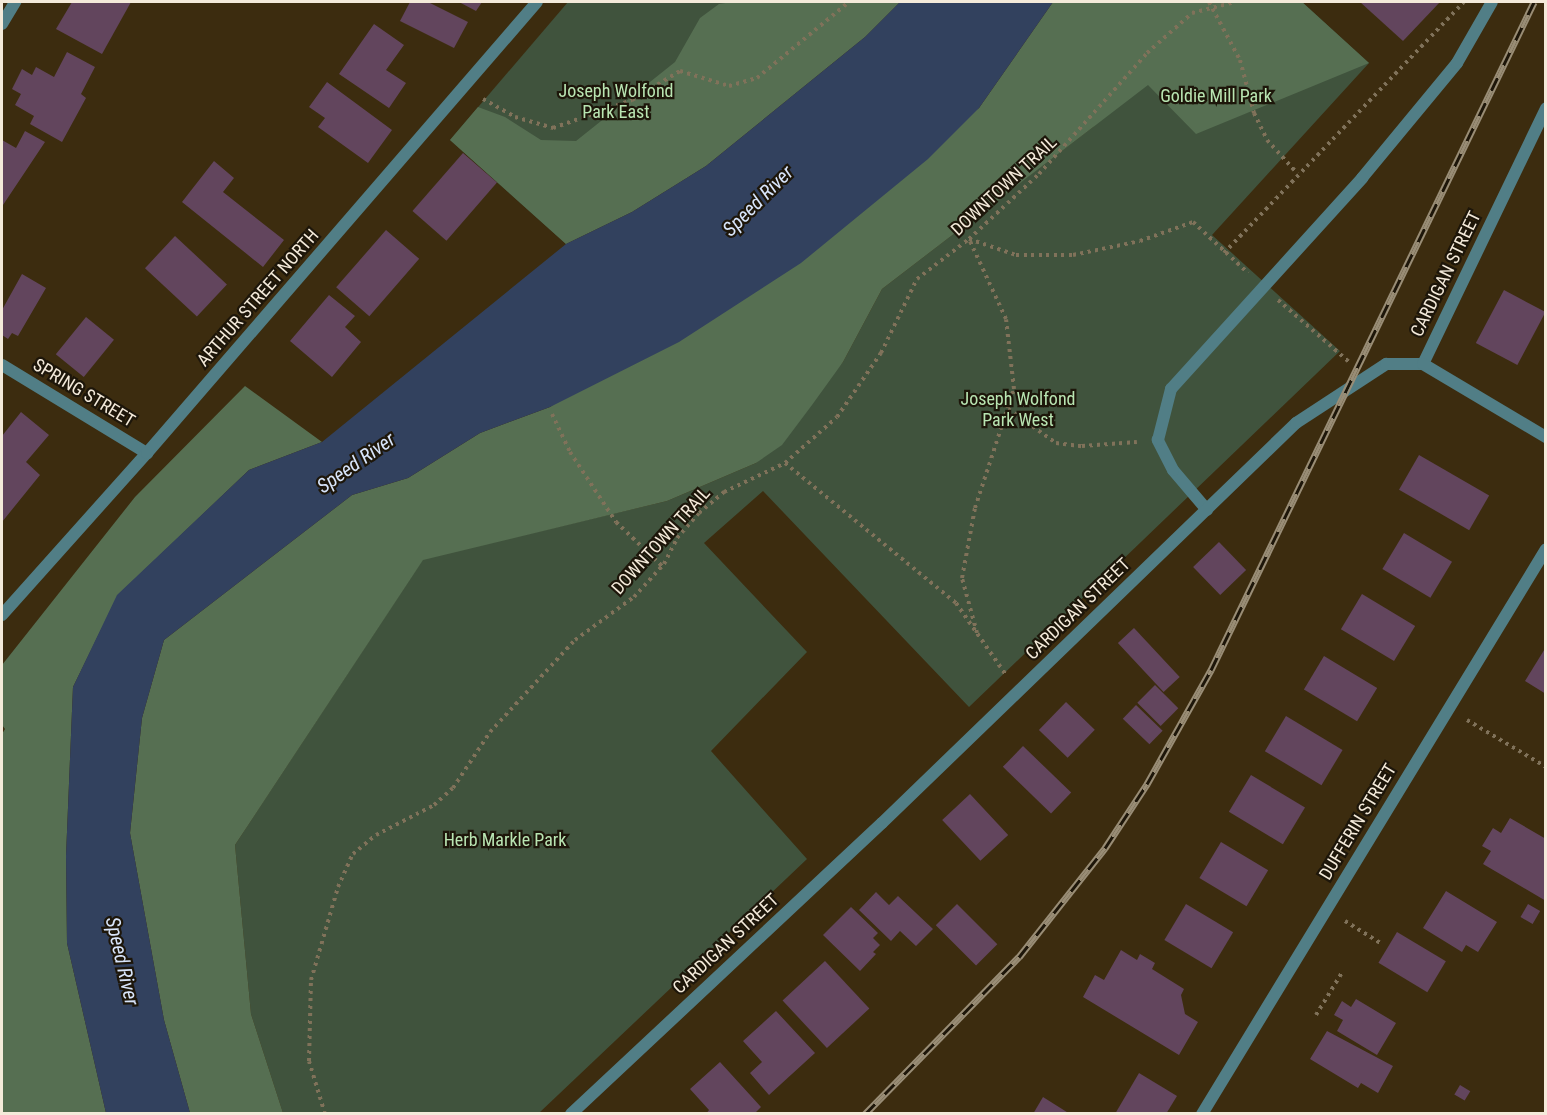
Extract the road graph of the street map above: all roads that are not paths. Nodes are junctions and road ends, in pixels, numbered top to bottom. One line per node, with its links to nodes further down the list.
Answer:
1 (15, 2): 4 (street)
2 (537, 2): 9 (street, ARTHUR STREET NORTH)
3 (1492, 2): 10 (street)
4 (2, 24)
5 (1545, 108): 7 (street, CARDIGAN STREET)
6 (2, 364): 9 (street, SPRING STREET)
7 (1423, 364): 8 (street); 10 (street, CARDIGAN STREET)
8 (1545, 437)
9 (147, 453): 12 (street, ARTHUR STREET NORTH)
10 (1207, 510): 13 (street, CARDIGAN STREET)
11 (1545, 549): 14 (street, DUFFERIN STREET)
12 (2, 615)
13 (571, 1113)
14 (1202, 1113)

